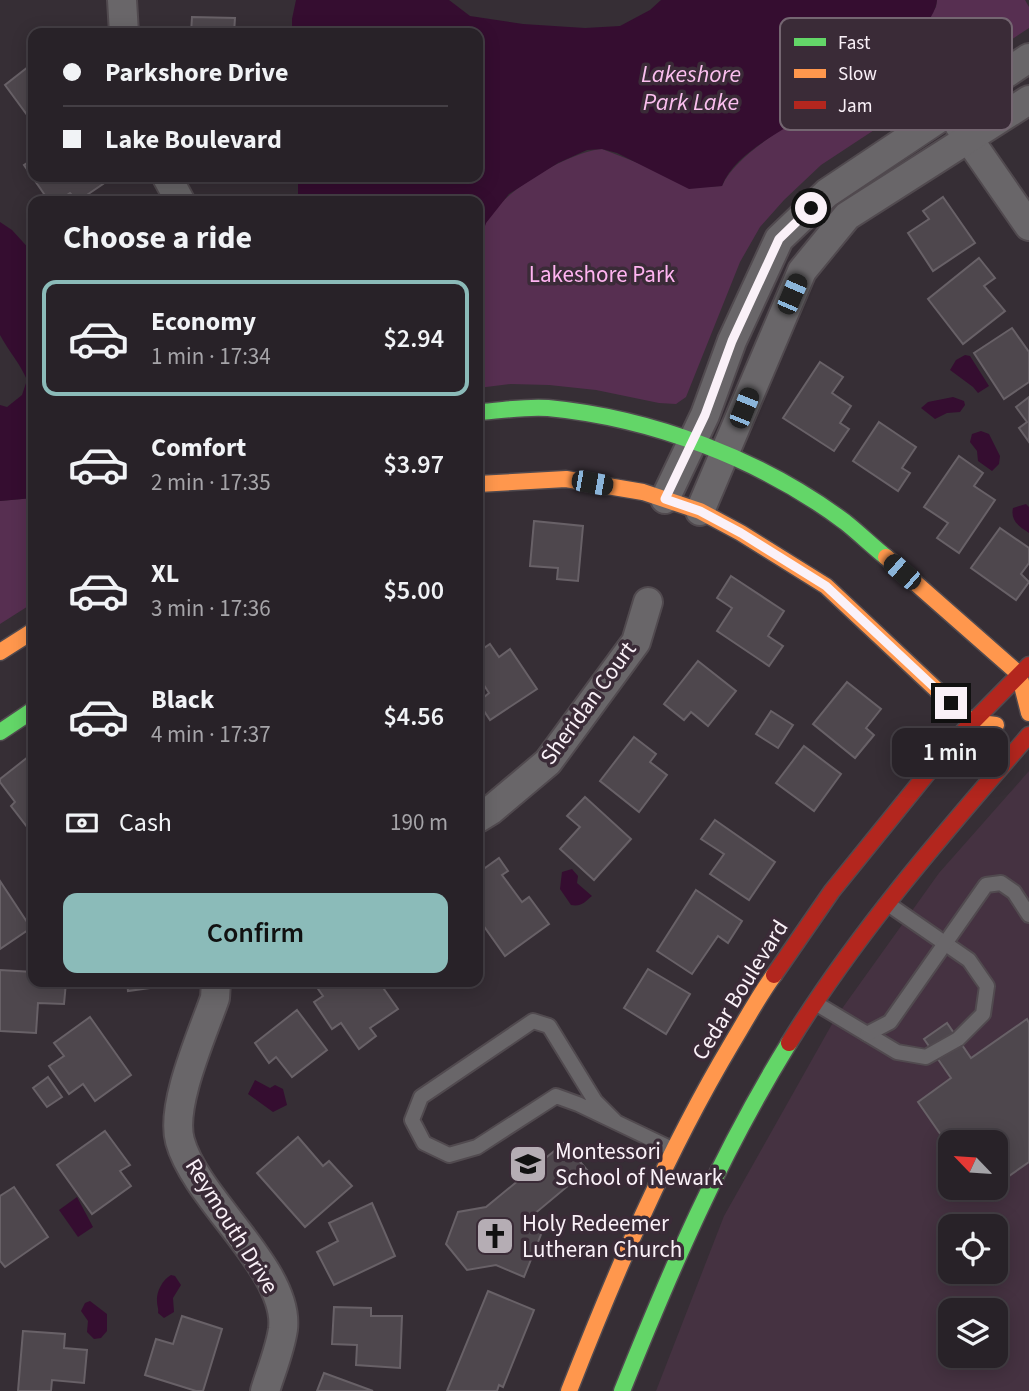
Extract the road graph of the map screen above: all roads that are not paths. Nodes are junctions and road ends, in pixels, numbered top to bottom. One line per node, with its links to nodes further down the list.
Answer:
1 (122, 0): 2 (street)
2 (124, 28)
3 (1029, 58): 4 (street)
4 (1012, 69)
5 (1029, 100): 6 (street)
6 (1012, 111)
7 (921, 130): 13 (street)
8 (963, 130): 10 (street)
9 (983, 130): 10 (street)
10 (969, 139): 11 (street); 14 (street)
11 (1029, 226)
12 (483, 412): 13 (main road)
13 (692, 442): 14 (main road); 16 (street)
14 (725, 454): 17 (street); 21 (main road)
15 (483, 484): 16 (main road)
16 (665, 499): 17 (main road)
17 (700, 511): 24 (main road)
18 (649, 602): 28 (street, Sheridan Court)
19 (28, 634): 20 (main road)
20 (0, 652)
21 (1024, 670): 23 (main road); 24 (main road, Cedar Boulevard)
22 (28, 713): 26 (main road)
23 (1029, 713)
24 (971, 722): 25 (main road); 36 (main road, Cedar Boulevard)
25 (1029, 730)
26 (0, 732)
27 (1029, 735): 29 (main road)
28 (483, 805)
29 (887, 903): 31 (lane); 33 (main road)
30 (1029, 915): 31 (lane)
31 (945, 944): 34 (lane); 34 (lane)
32 (216, 987): 37 (street, Reymouth Drive)
33 (815, 1003): 34 (lane); 39 (main road)
34 (867, 1034)
35 (615, 1121): 35 (lane); 36 (lane)
36 (673, 1149): 38 (main road, Cedar Boulevard)
37 (265, 1391)
38 (569, 1391)
39 (622, 1391)

